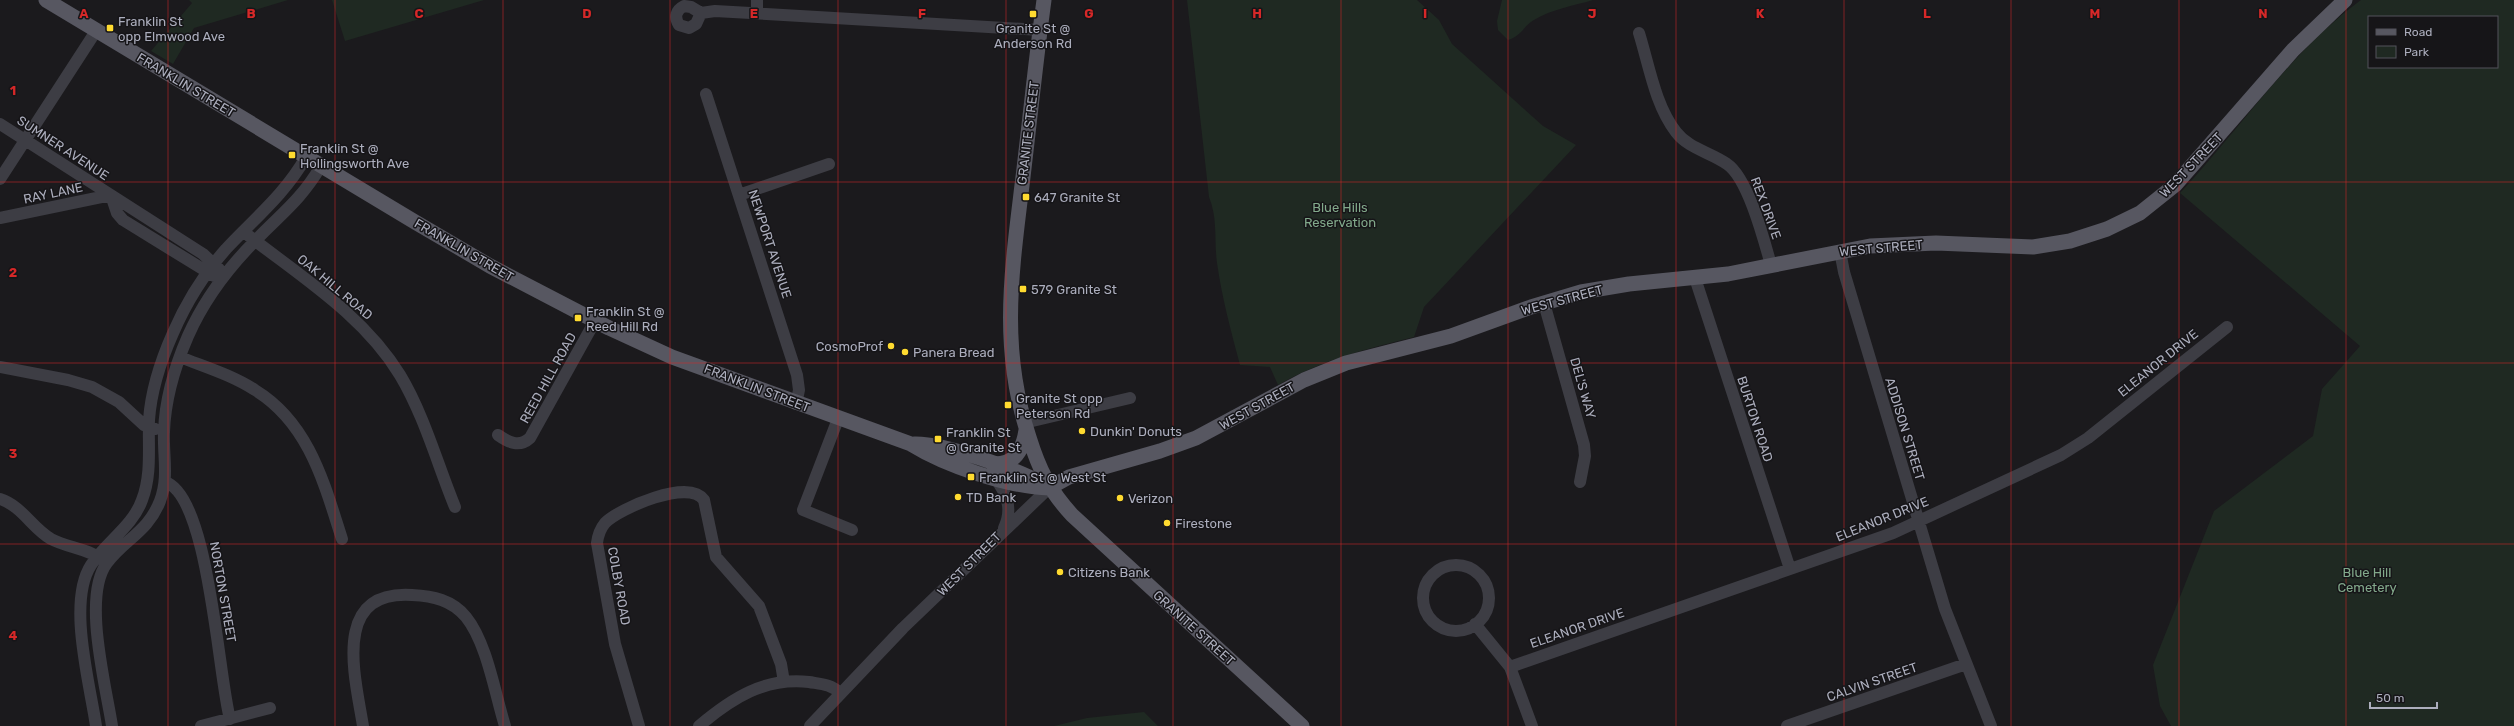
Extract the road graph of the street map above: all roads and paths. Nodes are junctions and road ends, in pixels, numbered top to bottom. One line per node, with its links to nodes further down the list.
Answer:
1 (757, 0): 6 (street)
2 (1044, 0): 7 (main road, GRANITE STREET)
3 (2345, 0): 22 (main road, WEST STREET)
4 (51, 1): 8 (main road, FRANKLIN STREET)
5 (701, 13): 6 (street)
6 (756, 13): 7 (street)
7 (1040, 30): 37 (main road, GRANITE STREET)
8 (96, 31): 12 (street); 13 (main road, FRANKLIN STREET)
9 (1639, 33): 24 (street, REX DRIVE)
10 (706, 94): 18 (street, NEWPORT AVENUE)
11 (0, 124): 12 (street, SUMNER AVENUE)
12 (25, 140): 16 (street); 17 (street, SUMNER AVENUE)
13 (306, 157): 15 (main road, FRANKLIN STREET); 20 (street)
14 (828, 164): 18 (street)
15 (321, 166): 21 (street); 29 (main road, FRANKLIN STREET)
16 (0, 179)
17 (111, 195): 19 (street, RAY LANE); 23 (street, SUMNER AVENUE); 25 (street, SUMNER AVENUE)
18 (739, 195): 35 (street, NEWPORT AVENUE)
19 (0, 218)
20 (244, 232): 21 (street, OAK HILL ROAD); 23 (street)
21 (255, 240): 26 (street); 47 (street, OAK HILL ROAD)
22 (1840, 251): 24 (main road, WEST STREET); 49 (street, ADDISON STREET)
23 (215, 263): 25 (street); 26 (street, SUMNER AVENUE)
24 (1770, 265): 27 (main road, WEST STREET)
25 (207, 274): 26 (street, SUMNER AVENUE); 32 (street)
26 (223, 277): 31 (street)
27 (1695, 278): 28 (main road, WEST STREET); 54 (street, BURTON ROAD)
28 (1544, 303): 43 (street, DEL'S WAY); 44 (main road, WEST STREET)
29 (595, 321): 35 (main road, FRANKLIN STREET); 40 (street, REED HILL ROAD)
30 (2227, 327): 49 (street, ELEANOR DRIVE)
31 (178, 362): 32 (street); 39 (street); 52 (street)
32 (162, 363): 38 (street)
33 (0, 367): 38 (street)
34 (1130, 398): 37 (street)
35 (796, 404): 36 (main road, FRANKLIN STREET)
36 (838, 419): 41 (main road, FRANKLIN STREET); 50 (street)
37 (1025, 426): 41 (main road); 44 (main road, GRANITE STREET)
38 (149, 427): 39 (street); 46 (street)
39 (164, 430): 42 (street)
40 (498, 434)
41 (994, 471): 44 (main road, FRANKLIN STREET); 51 (street)
42 (165, 482): 48 (street); 63 (street, NORTON STREET)
43 (1580, 482)
44 (1049, 488): 51 (street, WEST STREET); 72 (main road, GRANITE STREET)
45 (0, 499): 53 (street)
46 (140, 506): 48 (street); 53 (street)
47 (455, 507)
48 (155, 512): 53 (street)
49 (1918, 521): 54 (street, ELEANOR DRIVE); 58 (street, ADDISON STREET)
50 (852, 530)
51 (1003, 530): 61 (street, WEST STREET)
52 (342, 539)
53 (102, 560): 56 (street); 57 (street)
54 (1790, 569): 59 (street, ELEANOR DRIVE)
55 (1475, 624): 55 (street); 59 (street)
56 (101, 653): 57 (street); 65 (street)
57 (85, 655): 64 (street)
58 (1966, 664): 74 (street, CALVIN STREET); 75 (street, ADDISON STREET)
59 (1510, 667): 73 (street)
60 (784, 682): 61 (street); 69 (street, COLBY ROAD); 70 (street)
61 (840, 693): 71 (street, WEST STREET)
62 (270, 708): 63 (street)
63 (230, 718): 66 (street)
64 (96, 726)
65 (112, 726)
66 (201, 726)
67 (363, 726): 68 (street)
68 (505, 726)
69 (639, 726)
70 (699, 726)
71 (810, 726)
72 (1302, 726)
73 (1532, 726)
74 (1787, 726)
75 (1991, 726)

